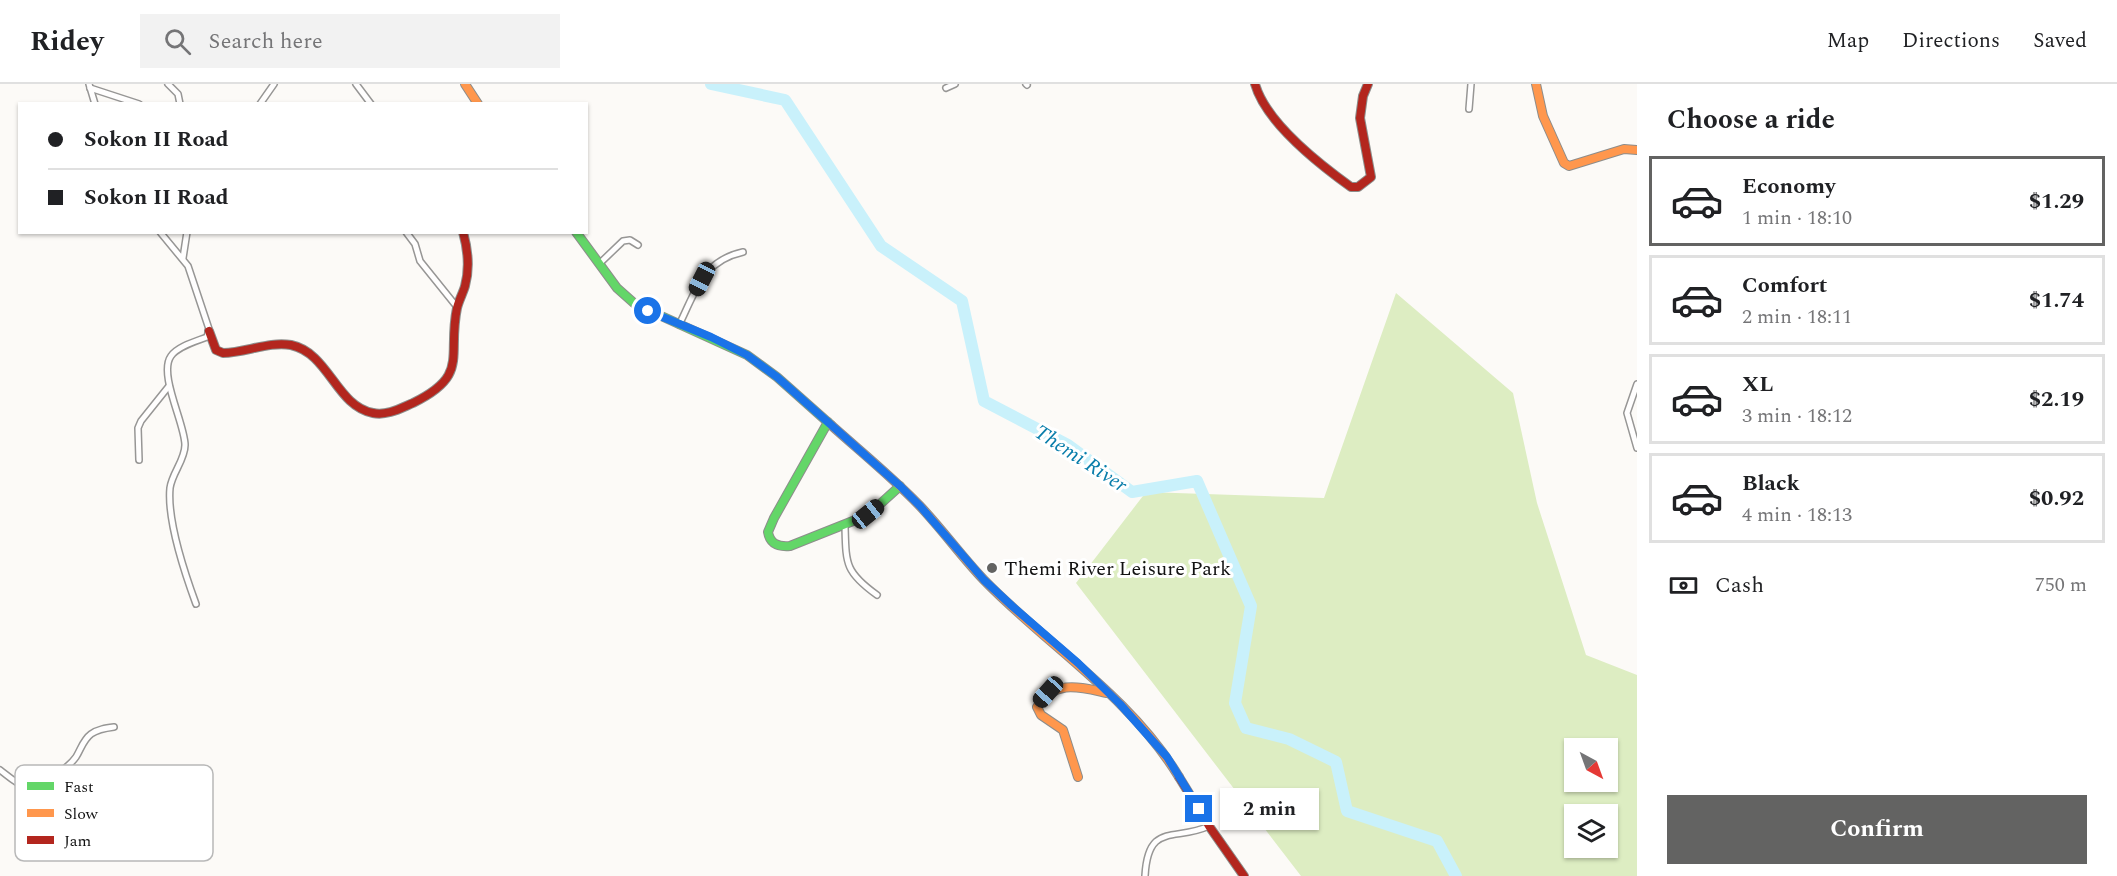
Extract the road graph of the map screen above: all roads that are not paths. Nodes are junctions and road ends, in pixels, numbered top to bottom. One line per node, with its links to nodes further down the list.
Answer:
1 (168, 84): 14 (street)
2 (274, 84): 15 (street)
3 (356, 84): 16 (street)
4 (465, 84): 17 (street)
5 (955, 84): 11 (street)
6 (1255, 84): 7 (street)
7 (1368, 84)
8 (1471, 84): 18 (street)
9 (1536, 84): 19 (street)
10 (90, 86): 12 (street); 13 (street)
11 (946, 88)
12 (94, 102)
13 (134, 102)
14 (180, 102)
15 (261, 102)
16 (369, 102)
17 (477, 102)
18 (1468, 109)
19 (1637, 150)
20 (162, 234): 27 (street)
21 (187, 234): 27 (street)
22 (408, 234): 29 (street)
23 (464, 234): 29 (street)
24 (577, 234): 28 (street)
25 (638, 245): 28 (street)
26 (743, 252): 30 (street)
27 (183, 258): 31 (street)
28 (599, 264): 30 (street)
29 (458, 307): 31 (street)
30 (679, 325): 34 (street)
31 (209, 331): 33 (street)
32 (1637, 384): 35 (street)
33 (169, 386): 36 (street); 40 (street)
34 (828, 422): 37 (street); 38 (street)
35 (1637, 448)
36 (139, 460)
37 (900, 486): 38 (street); 41 (street)
38 (845, 526): 39 (street)
39 (877, 595)
40 (196, 604)
41 (1108, 693): 45 (street); 47 (street)
42 (114, 727): 43 (street)
43 (69, 765)
44 (0, 770): 46 (street)
45 (1078, 777)
46 (15, 780)
47 (1209, 826): 48 (street); 49 (street)
48 (1145, 876)
49 (1244, 876)

